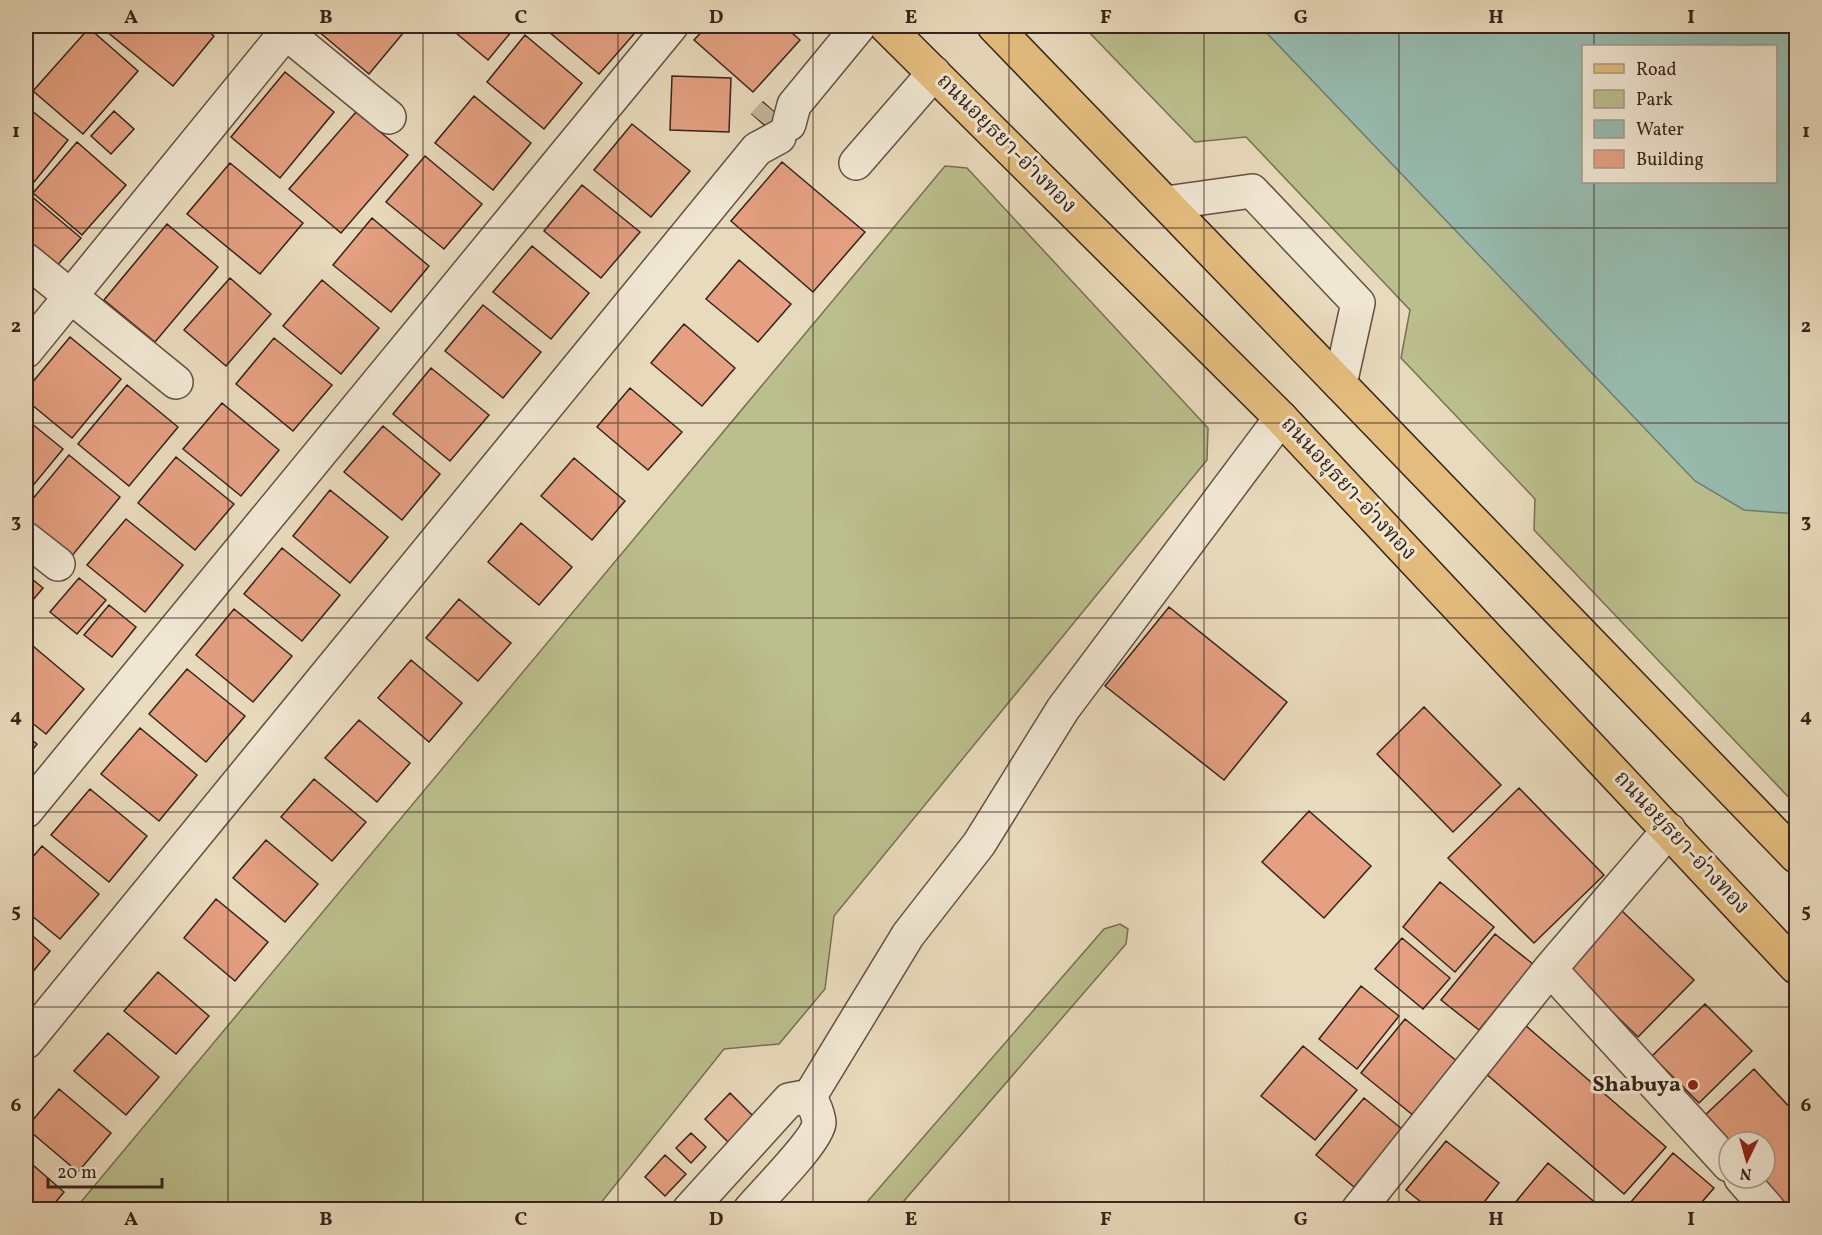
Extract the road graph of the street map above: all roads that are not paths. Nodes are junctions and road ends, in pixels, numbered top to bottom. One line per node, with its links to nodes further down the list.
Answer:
1 (670, 26): 18 (street)
2 (859, 26): 23 (street)
3 (886, 26): 6 (main road, ถนนอยุธยา-อ่างทอง)
4 (994, 26): 9 (main road)
5 (285, 28): 7 (street); 11 (street)
6 (934, 73): 8 (street); 15 (main road, ถนนอยุธยา-อ่างทอง)
7 (389, 117)
8 (856, 163)
9 (1166, 203): 14 (main road); 14 (street)
10 (26, 260): 11 (street)
11 (70, 296): 12 (street); 13 (street)
12 (26, 351)
13 (176, 382)
14 (1340, 384): 20 (main road)
15 (1281, 418): 19 (main road, ถนนอยุธยา-อ่างทอง); 24 (street)
16 (26, 538): 17 (street)
17 (58, 564)
18 (26, 811)
19 (1670, 830): 21 (main road, ถนนอยุธยา-อ่างทอง); 22 (street)
20 (1797, 856)
21 (1797, 967)
22 (1550, 969): 25 (street); 29 (street)
23 (26, 1042)
24 (810, 1096): 27 (street); 28 (street)
25 (1717, 1152)
26 (1751, 1190): 30 (street)
27 (688, 1209)
28 (750, 1209)
29 (1358, 1209)
30 (1769, 1209)

